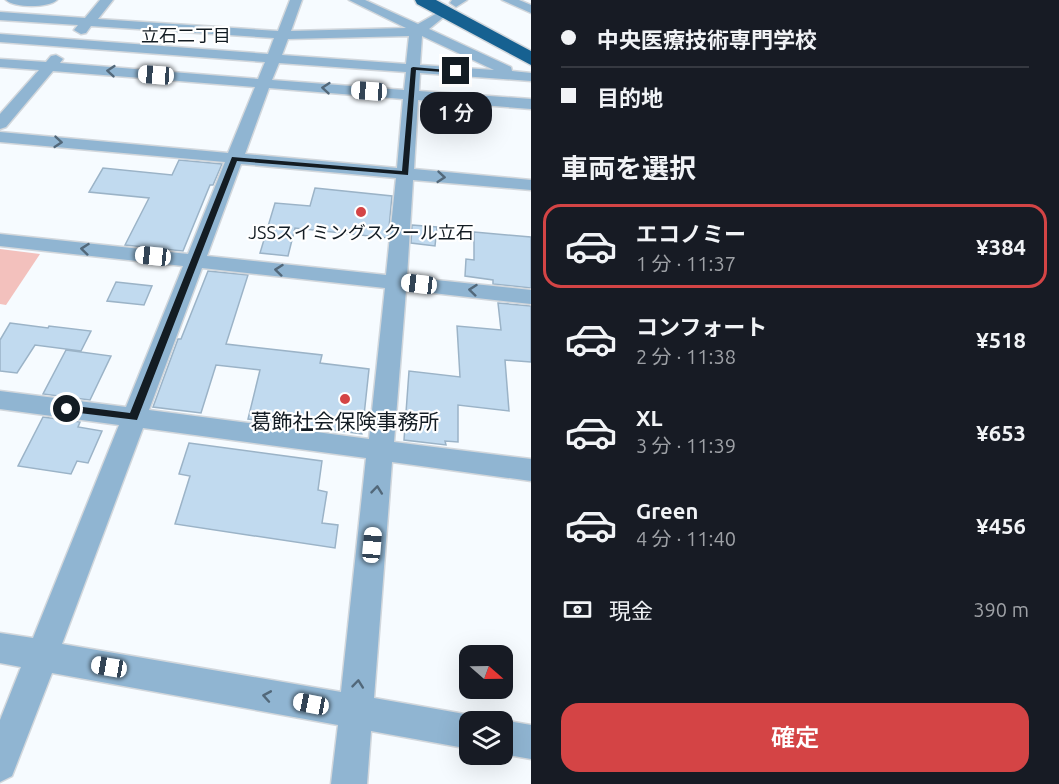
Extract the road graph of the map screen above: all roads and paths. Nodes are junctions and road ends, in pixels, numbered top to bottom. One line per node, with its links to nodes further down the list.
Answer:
1 (51, 0): 9 (street)
2 (107, 0): 10 (street)
3 (296, 0): 12 (street)
4 (355, 0): 11 (street)
5 (410, 0): 7 (highway)
6 (508, 0): 8 (street)
7 (446, 5): 11 (street); 15 (highway)
8 (531, 9)
9 (0, 14): 10 (street)
10 (88, 22): 12 (street); 14 (street)
11 (418, 32): 12 (street); 19 (street); 20 (street)
12 (283, 35): 16 (street)
13 (0, 38): 14 (street)
14 (69, 43): 16 (street); 18 (street)
15 (526, 51)
16 (274, 58): 19 (street); 21 (street)
17 (0, 63): 18 (street)
18 (50, 66): 21 (street, one-way to 18); 24 (street)
19 (413, 68): 20 (street); 22 (street)
20 (527, 78)
21 (264, 83): 22 (street, one-way to 21); 26 (street)
22 (411, 95): 23 (street); 27 (street)
23 (531, 104)
24 (0, 124)
25 (0, 137): 26 (street, one-way to 26)
26 (234, 158): 27 (street); 30 (street)
27 (405, 174): 28 (street, one-way to 28); 31 (street)
28 (531, 185)
29 (0, 240): 30 (street, one-way to 29)
30 (195, 261): 31 (street, one-way to 30); 34 (street)
31 (396, 282): 32 (street, one-way to 31); 35 (street)
32 (531, 297)
33 (0, 400): 34 (street)
34 (134, 418): 35 (street); 38 (street)
35 (381, 450): 36 (street); 39 (street, one-way to 35)
36 (531, 470)
37 (0, 648): 38 (street)
38 (41, 655): 39 (street, one-way to 38); 43 (street)
39 (356, 712): 40 (street); 44 (street)
40 (459, 730)
41 (513, 739): 42 (street)
42 (531, 742)
43 (0, 764)
44 (349, 784)

